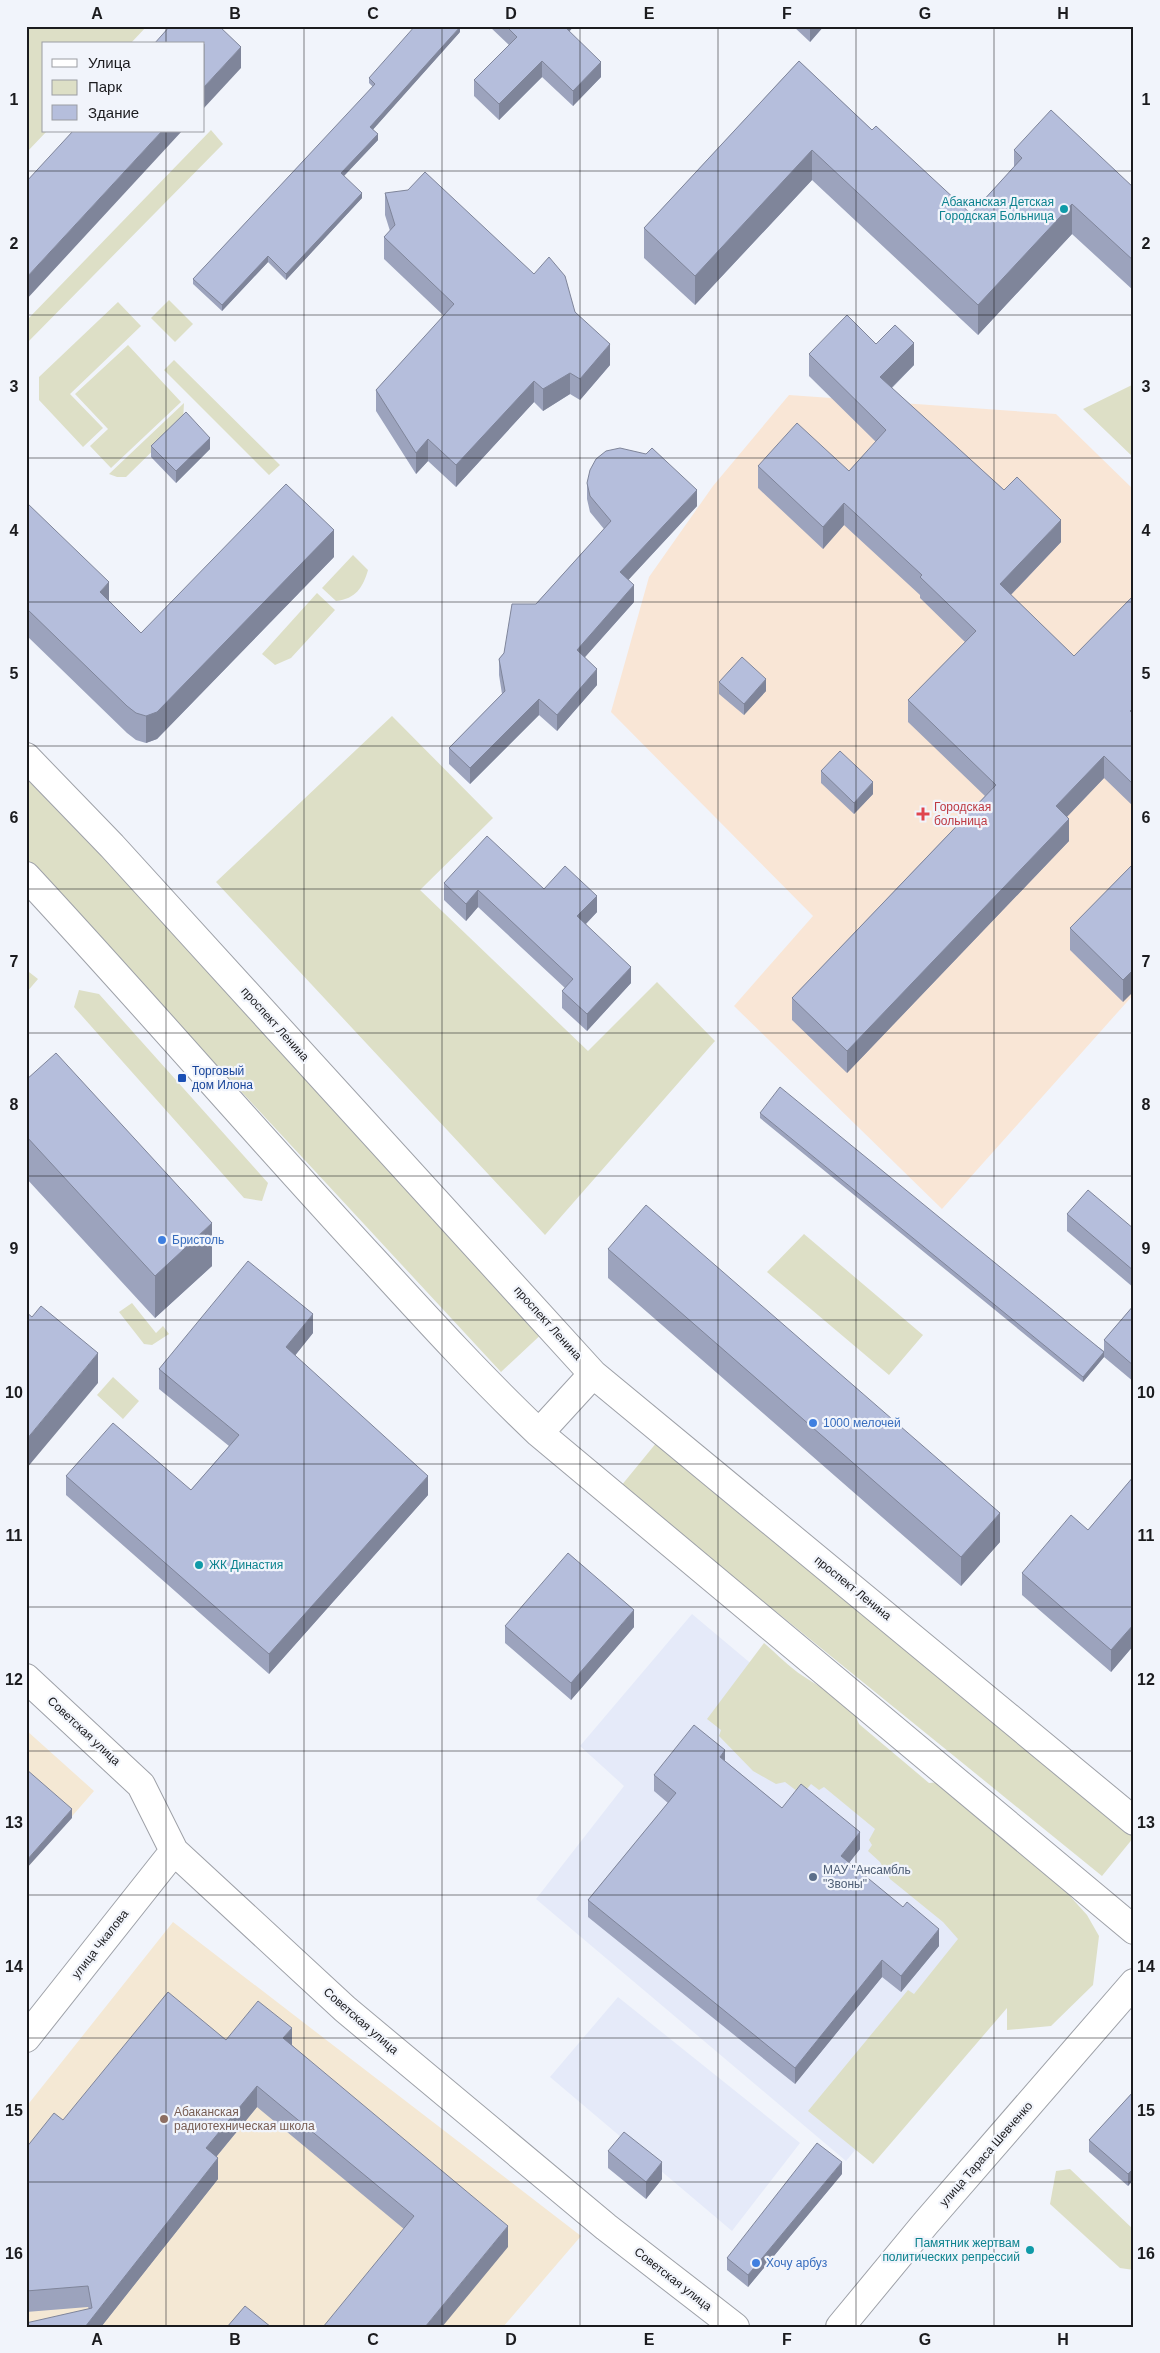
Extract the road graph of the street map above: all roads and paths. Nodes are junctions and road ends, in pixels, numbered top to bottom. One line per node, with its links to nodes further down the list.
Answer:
1 (26, 757): 3 (street, проспект Ленина)
2 (26, 876): 4 (street)
3 (593, 1374): 4 (street); 6 (street, проспект Ленина)
4 (539, 1433): 8 (street)
5 (26, 1678): 7 (street, Советская улица)
6 (1134, 1821)
7 (174, 1851): 10 (street, улица Чкалова); 11 (street, Советская улица)
8 (1134, 1930)
9 (1134, 1983): 12 (street, улица Тараса Шевченко)
10 (26, 2038)
11 (735, 2327)
12 (840, 2327)

